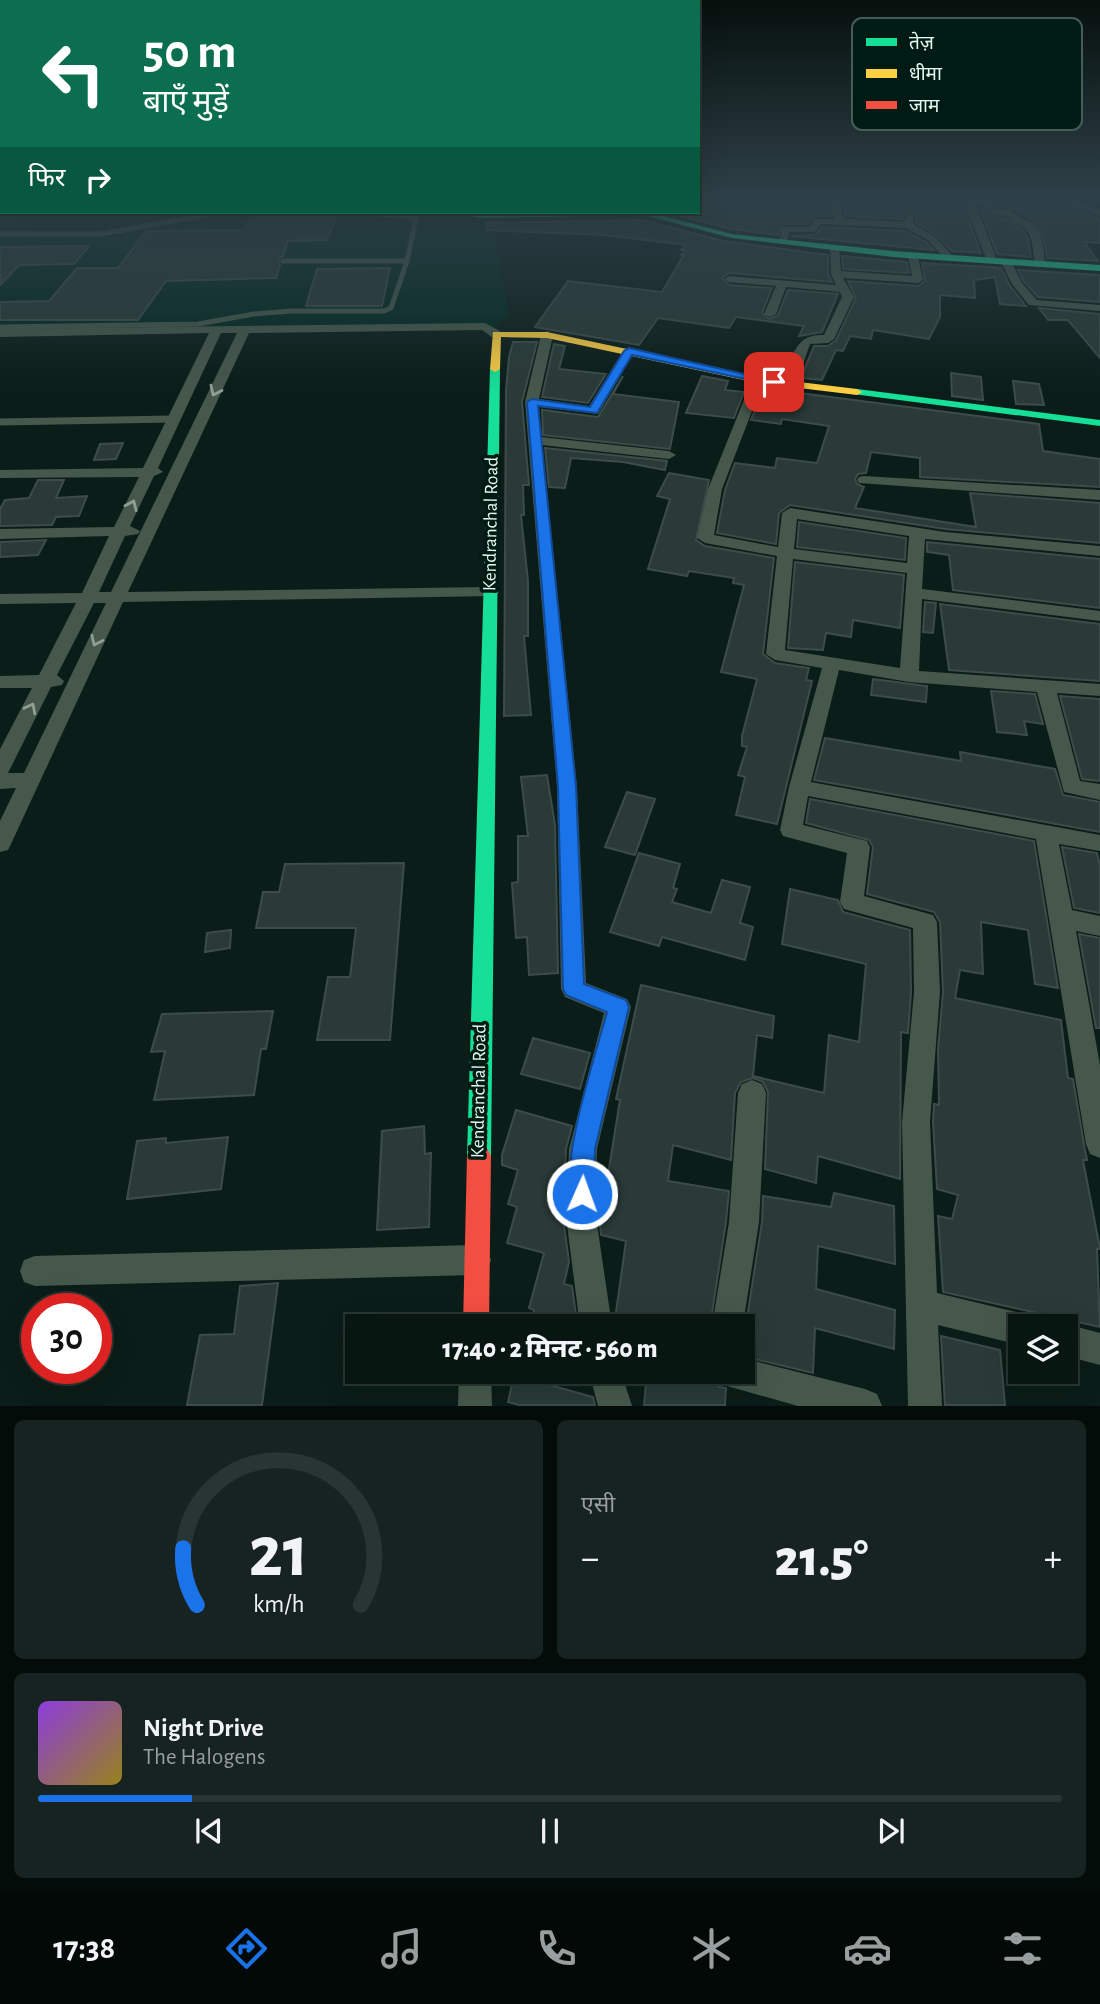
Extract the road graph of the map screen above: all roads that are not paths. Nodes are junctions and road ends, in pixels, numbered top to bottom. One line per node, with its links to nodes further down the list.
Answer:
1 (283, 261): 2 (lane)
2 (407, 261): 16 (lane)
3 (835, 261): 10 (street)
4 (914, 261): 10 (street)
5 (993, 261): 6 (street)
6 (999, 261): 8 (street); 14 (street)
7 (1039, 261): 8 (street)
8 (1040, 264): 9 (street)
9 (1100, 268)
10 (836, 274): 13 (street)
11 (729, 279): 12 (street)
12 (782, 284): 13 (street); 15 (street)
13 (844, 289): 25 (street)
14 (1100, 308)
15 (770, 314)
16 (0, 327)
17 (0, 333): 18 (street)
18 (215, 334): 19 (street); 22 (street); 27 (street)
19 (242, 334): 20 (street); 28 (street, one-way to 28)
20 (496, 334): 21 (street); 45 (street, Kendranchal Road)
21 (547, 335): 23 (street); 26 (street)
22 (0, 339)
23 (629, 351): 24 (street); 26 (street)
24 (758, 380): 25 (street); 43 (street)
25 (790, 384): 30 (street)
26 (532, 402): 31 (street)
27 (173, 419): 28 (street); 29 (lane); 34 (street)
28 (202, 419): 33 (street)
29 (0, 422)
30 (1099, 426)
31 (534, 440): 32 (street); 75 (street)
32 (669, 455)
33 (177, 471): 34 (street); 38 (street)
34 (147, 472): 35 (street); 39 (street, one-way to 34)
35 (0, 474)
36 (864, 480): 37 (street)
37 (1100, 495)
38 (149, 530): 39 (street); 47 (street)
39 (121, 531): 40 (street); 48 (street)
40 (0, 534)
41 (917, 535): 42 (street); 43 (street); 44 (street)
42 (1100, 551)
43 (786, 553): 44 (street); 51 (street)
44 (915, 569): 46 (street)
45 (490, 592): 47 (street); 71 (street, Kendranchal Road)
46 (914, 593): 50 (street); 52 (street)
47 (118, 596): 48 (street); 53 (street, one-way to 53)
48 (88, 597): 49 (street); 54 (street)
49 (0, 599)
50 (1100, 616)
51 (832, 663): 52 (street); 61 (street)
52 (909, 676): 56 (street)
53 (78, 680): 54 (street); 59 (street)
54 (45, 681): 55 (street); 58 (street, one-way to 54)
55 (0, 682)
56 (1045, 684): 57 (street); 62 (street)
57 (1100, 690)
58 (0, 769)
59 (31, 780): 60 (street); 65 (street)
60 (0, 781)
61 (799, 787): 63 (street); 73 (street)
62 (1100, 792)
63 (1045, 834): 64 (street); 66 (street)
64 (1100, 843)
65 (0, 844)
66 (1062, 918): 67 (street); 68 (street)
67 (1100, 926)
68 (1090, 1035): 70 (street)
69 (752, 1093): 76 (street)
70 (1100, 1144)
71 (476, 1259): 72 (street); 74 (street, Kendranchal Road)
72 (35, 1271)
73 (922, 1305): 77 (street); 86 (street)
74 (476, 1314)
75 (594, 1314)
76 (730, 1314)
77 (1008, 1326)
78 (1078, 1343): 79 (street)
79 (1100, 1349)
80 (755, 1378): 85 (street)
81 (475, 1384): 83 (street)
82 (609, 1384): 84 (street)
83 (475, 1405)
84 (615, 1405)
85 (865, 1405)
86 (925, 1405)

